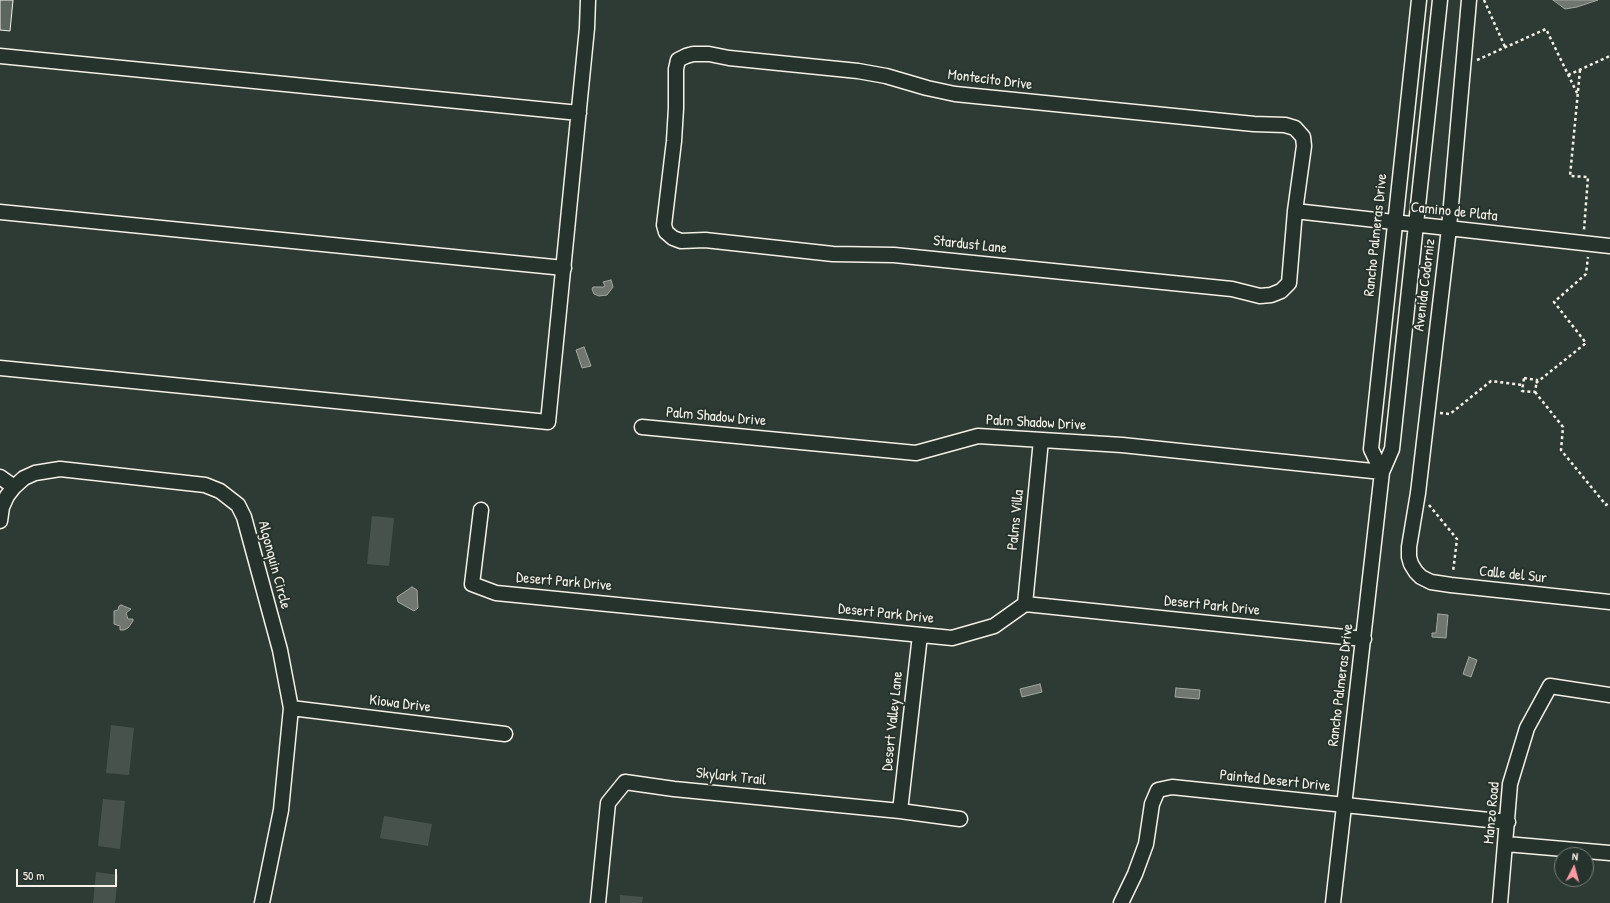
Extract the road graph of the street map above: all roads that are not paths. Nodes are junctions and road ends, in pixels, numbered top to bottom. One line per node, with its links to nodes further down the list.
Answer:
1 (588, 0): 6 (street)
2 (1419, 0): 10 (street, Rancho Palmeras Drive)
3 (1440, 0): 11 (street, Rancho Palmeras Drive)
4 (1469, 0): 12 (street, Avenida Codorniz)
5 (0, 56): 6 (street)
6 (579, 113): 14 (street)
7 (674, 141): 8 (street, Montecito Drive); 8 (street, Stardust Lane)
8 (1295, 210): 10 (street, Camino de Plata)
9 (0, 212): 14 (street)
10 (1395, 223): 11 (street, Camino de Plata); 18 (street, Rancho Palmeras Drive)
11 (1416, 225): 12 (street, Camino de Plata); 18 (street, Rancho Palmeras Drive)
12 (1448, 228): 13 (street, Camino de Plata); 23 (street, Avenida Codorniz)
13 (1610, 246)
14 (564, 268): 15 (street)
15 (0, 368)
16 (642, 427): 17 (street, Palm Shadow Drive)
17 (1041, 440): 18 (street, Palm Shadow Drive); 25 (street, Palms Villa)
18 (1382, 472): 27 (street, Rancho Palmeras Drive)
19 (0, 477): 20 (street)
20 (14, 487): 22 (street, Algonquin Circle); 29 (street, Algonquin Circle)
21 (481, 510): 26 (street, Desert Park Drive)
22 (0, 521)
23 (1416, 572): 24 (street, Calle del Sur)
24 (1610, 602)
25 (1025, 604): 26 (street, Desert Park Drive); 27 (street, Desert Park Drive)
26 (920, 635): 32 (street, Desert Valley Lane)
27 (1364, 640): 31 (street, Rancho Palmeras Drive)
28 (1610, 694): 34 (street, Manzo Road)
29 (291, 708): 30 (street, Kiowa Drive); 37 (street, Algonquin Circle)
30 (505, 734)
31 (1343, 805): 34 (street, Painted Desert Drive); 39 (street, Painted Desert Drive); 40 (street, Rancho Palmeras Drive)
32 (900, 811): 33 (street, Skylark Trail); 38 (street, Skylark Trail)
33 (960, 819)
34 (1508, 822): 35 (street, Manzo Road)
35 (1506, 844): 36 (street); 41 (street, Manzo Road)
36 (1610, 853)
37 (262, 903)
38 (598, 903)
39 (1121, 903)
40 (1333, 903)
41 (1500, 903)

